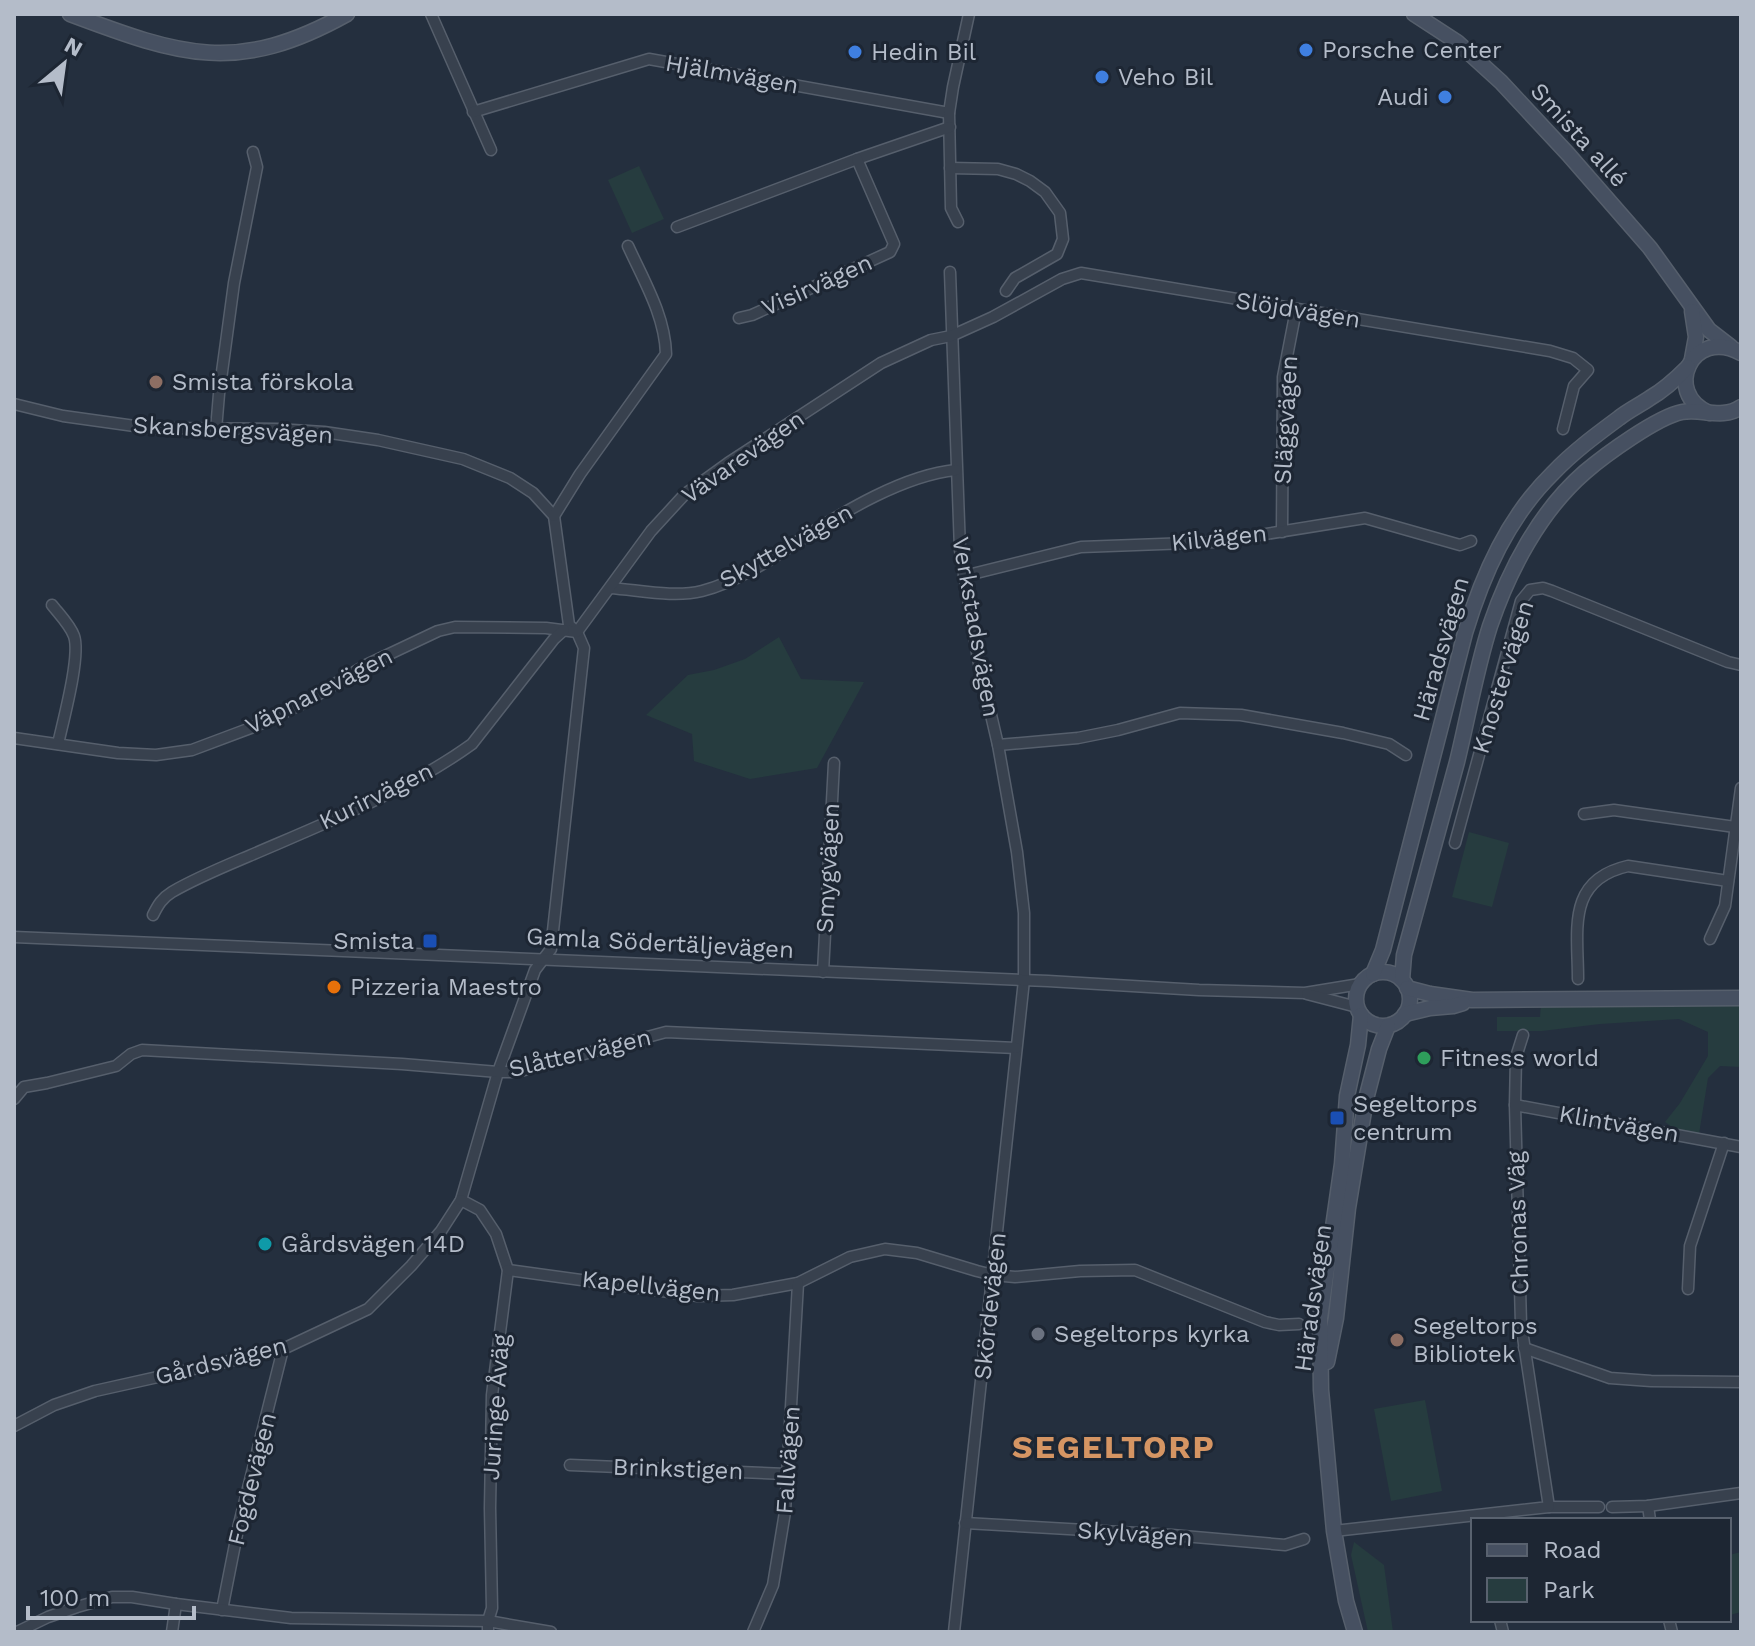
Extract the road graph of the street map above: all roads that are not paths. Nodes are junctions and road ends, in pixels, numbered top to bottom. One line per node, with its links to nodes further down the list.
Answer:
1 (70, 14): 2 (street)
2 (347, 14)
3 (431, 14): 6 (street)
4 (969, 14): 7 (street)
5 (1414, 14): 18 (street, Smista allé)
6 (473, 112): 7 (street, Hjälmvägen); 9 (street)
7 (949, 113): 8 (street)
8 (950, 127): 11 (street); 12 (street)
9 (491, 150)
10 (253, 152): 28 (street)
11 (857, 159): 14 (street); 20 (street, Visirvägen)
12 (950, 168): 13 (street); 17 (street)
13 (958, 222)
14 (677, 227)
15 (628, 246): 30 (street)
16 (950, 272): 21 (street, Verkstadsvägen)
17 (1006, 291)
18 (1691, 306): 22 (street, Smista allé); 23 (street)
19 (1296, 310): 21 (street, Slöjdvägen); 27 (street, Slöjdvägen); 31 (street, Släggvägen)
20 (739, 318)
21 (951, 336): 29 (street, Verkstadsvägen); 34 (street, Vävarevägen)
22 (1736, 350): 23 (street)
23 (1690, 363): 26 (street); 54 (street, Häradsvägen)
24 (14, 404): 28 (street, Skansbergsvägen)
25 (1741, 407): 26 (street, Häradsvägen)
26 (1711, 414): 58 (street, Häradsvägen)
27 (1563, 429)
28 (216, 430): 30 (street, Skansbergsvägen)
29 (956, 470): 33 (street, Verkstadsvägen); 34 (street, Skyttelvägen)
30 (554, 516): 37 (street)
31 (1282, 532): 32 (street, Kilvägen); 33 (street, Kilvägen)
32 (1471, 541)
33 (964, 576): 41 (street, Verkstadsvägen)
34 (610, 588): 37 (street, Vävarevägen)
35 (52, 605): 40 (street)
36 (564, 630): 37 (street, Väpnarevägen); 40 (street, Väpnarevägen); 49 (street, Kurirvägen)
37 (577, 632): 52 (street)
38 (1741, 665): 47 (street, Knostervägen)
39 (14, 738): 40 (street, Väpnarevägen)
40 (58, 744)
41 (998, 745): 42 (street); 56 (street, Verkstadsvägen)
42 (1406, 755)
43 (834, 763): 53 (street, Smygvägen)
44 (1741, 788): 46 (street)
45 (1584, 814): 46 (street)
46 (1735, 827): 48 (street)
47 (1455, 843)
48 (1728, 881): 51 (street); 55 (street)
49 (153, 915)
50 (14, 937): 52 (street, Gamla Södertäljevägen)
51 (1710, 939)
52 (542, 960): 53 (street, Gamla Södertäljevägen); 67 (street, Gårdsvägen)
53 (823, 972): 56 (street, Gamla Södertäljevägen)
54 (1373, 974): 57 (street); 58 (street)
55 (1578, 979)
56 (1024, 980): 59 (street, Gamla Södertäljevägen); 66 (street, Skördevägen)
57 (1360, 984): 59 (street, Gamla Södertäljevägen); 62 (street)
58 (1405, 984): 61 (street); 63 (street)
59 (1305, 993): 62 (street, Gamla Södertäljevägen)
60 (1741, 998): 61 (street)
61 (1472, 1000): 63 (street)
62 (1359, 1011): 64 (street); 81 (street, Häradsvägen)
63 (1405, 1014): 64 (street)
64 (1388, 1026): 81 (street, Häradsvägen)
65 (1523, 1035): 69 (street, Chronas Väg)
66 (1016, 1048): 67 (street, Slåttervägen); 74 (street, Skördevägen)
67 (498, 1072): 68 (street, Slåttervägen); 72 (street, Gårdsvägen)
68 (14, 1099)
69 (1515, 1105): 70 (street, Klintvägen); 78 (street, Chronas Väg)
70 (1724, 1143): 71 (street, Klintvägen); 76 (street)
71 (1741, 1147)
72 (461, 1200): 73 (street, Juringe Åväg); 79 (street, Gårdsvägen)
73 (508, 1270): 75 (street, Kapellvägen); 97 (street, Juringe Åväg)
74 (993, 1275): 75 (street, Kapellvägen); 77 (street, Kapellvägen); 92 (street, Skördevägen)
75 (798, 1283): 84 (street, Fallvägen)
76 (1688, 1289)
77 (1299, 1324)
78 (1524, 1348): 80 (street); 87 (street, Chronas Väg)
79 (283, 1349): 82 (street, Gårdsvägen); 96 (street, Fogdevägen)
80 (1741, 1382)
81 (1321, 1390): 93 (street, Häradsvägen)
82 (14, 1426)
83 (570, 1465): 84 (street, Brinkstigen)
84 (786, 1474): 101 (street, Fallvägen)
85 (1741, 1493): 86 (street)
86 (1648, 1506): 89 (street); 91 (street)
87 (1549, 1507): 88 (street); 90 (street)
88 (1599, 1507)
89 (1612, 1507)
90 (1478, 1517): 93 (street)
91 (1650, 1518)
92 (965, 1523): 94 (street, Skylvägen); 102 (street, Skördevägen)
93 (1334, 1531): 103 (street, Häradsvägen)
94 (1304, 1539)
95 (176, 1604): 96 (street); 98 (street); 99 (street)
96 (222, 1610): 97 (street)
97 (488, 1627): 100 (street)
98 (17, 1632)
99 (172, 1632)
100 (551, 1632)
101 (753, 1632)
102 (954, 1632)
103 (1355, 1632)

